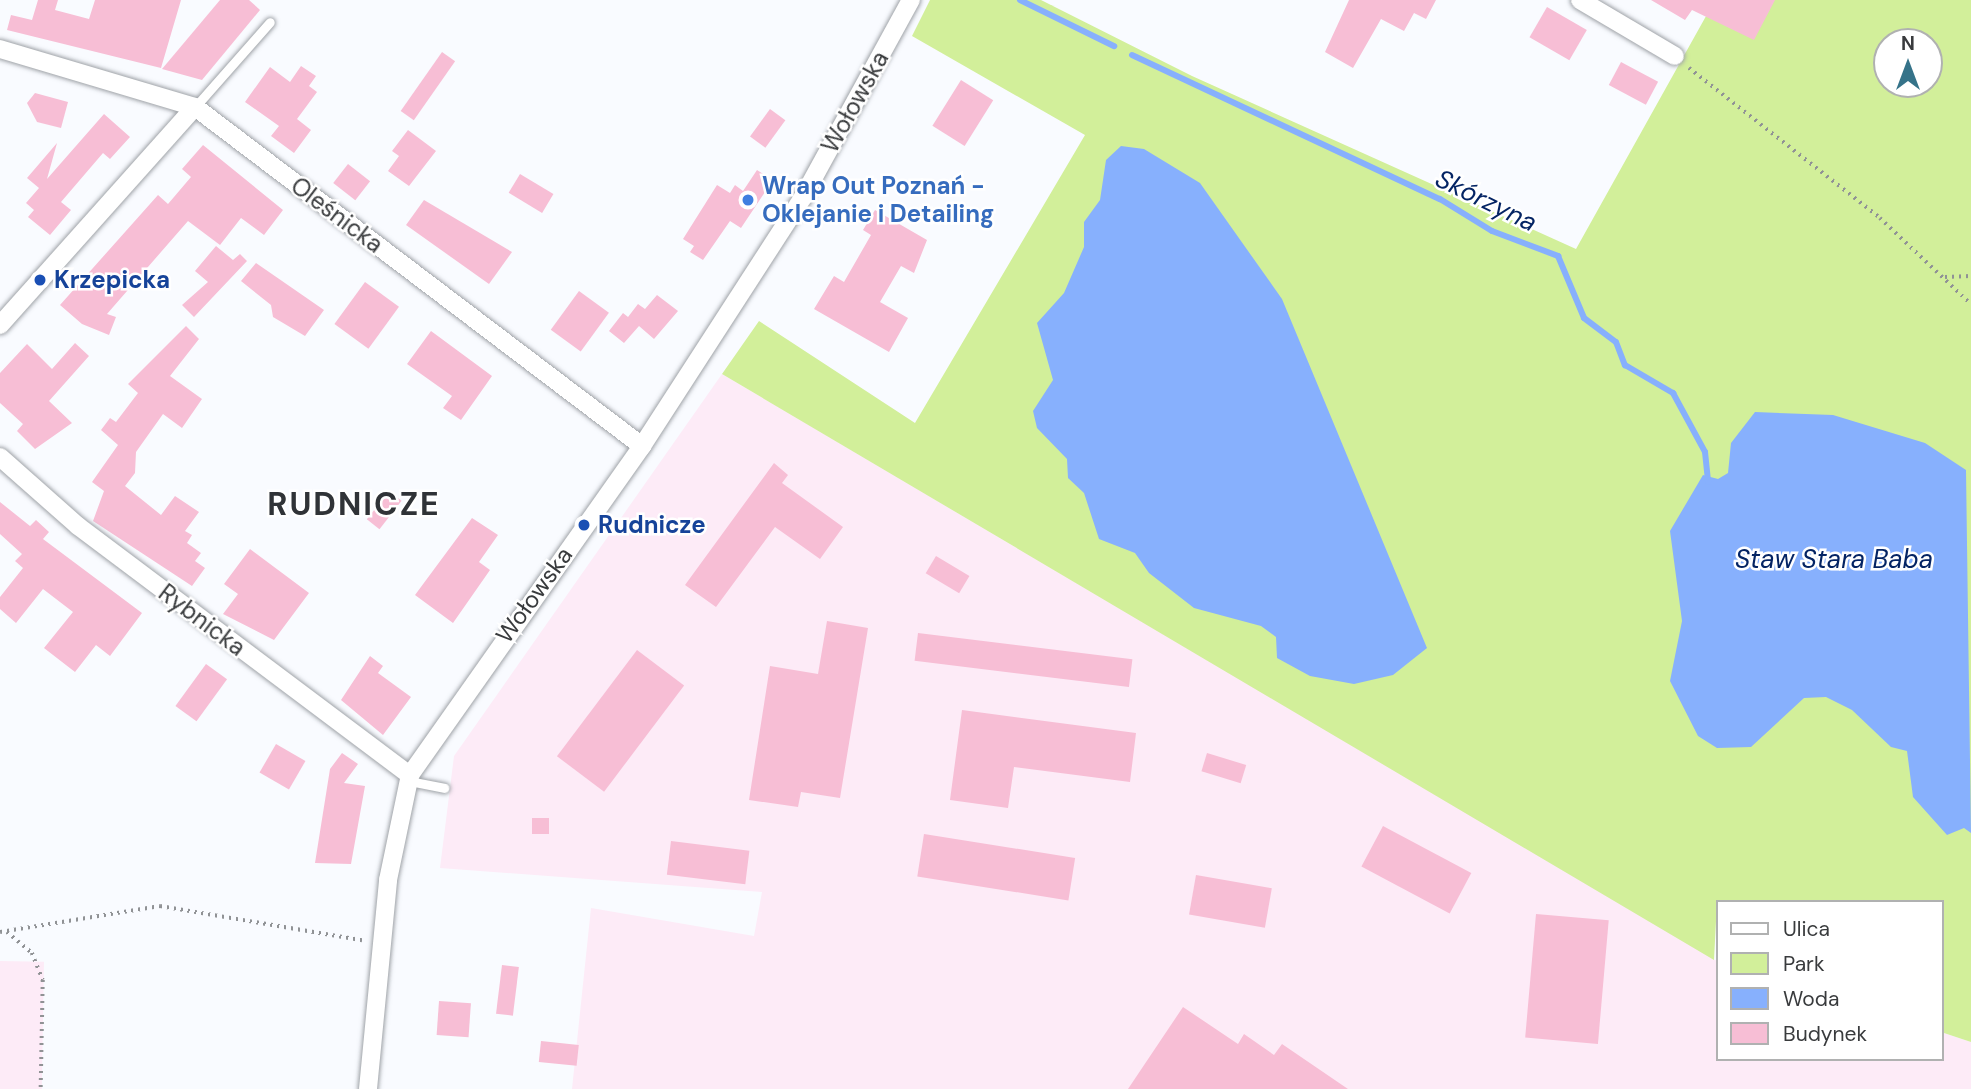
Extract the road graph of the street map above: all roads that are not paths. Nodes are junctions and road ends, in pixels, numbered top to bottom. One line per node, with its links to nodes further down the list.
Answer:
1 (911, 0): 8 (street, Wołowska)
2 (1580, 0): 5 (street)
3 (270, 22): 6 (lane)
4 (0, 50): 6 (street, Oleśnicka)
5 (1675, 56)
6 (195, 107): 7 (street); 8 (street, Oleśnicka)
7 (0, 325)
8 (642, 446): 10 (street, Wołowska)
9 (0, 457): 10 (street, Rybnicka)
10 (409, 778): 11 (lane); 12 (street, Wołowska)
11 (444, 788)
12 (368, 1089)

